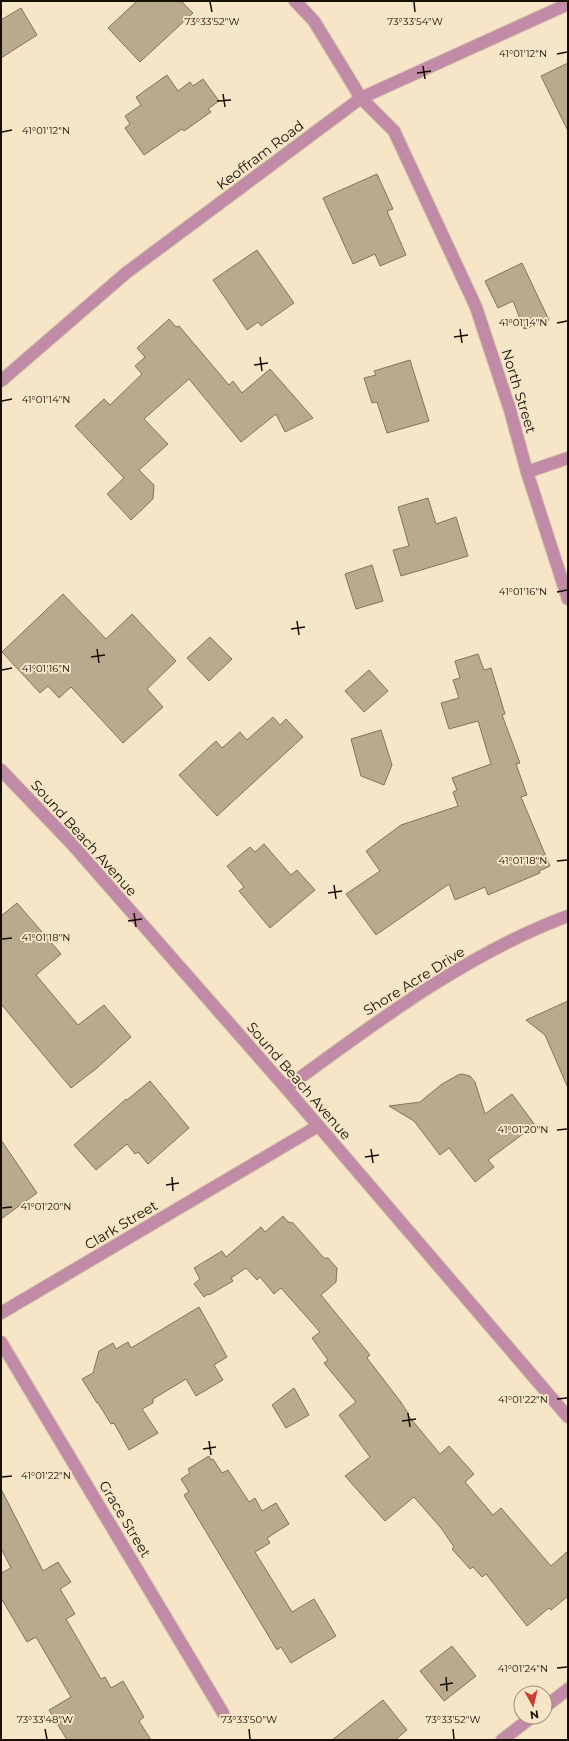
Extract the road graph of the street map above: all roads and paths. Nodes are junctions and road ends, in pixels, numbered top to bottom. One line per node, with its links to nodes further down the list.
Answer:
1 (295, 1): 3 (street, North Street)
2 (568, 4): 3 (street, Keoffram Road)
3 (361, 98): 4 (street, Keoffram Road); 6 (street, North Street)
4 (1, 381)
5 (568, 458): 6 (street)
6 (527, 472): 7 (street, North Street)
7 (568, 599)
8 (1, 770): 10 (street, Sound Beach Avenue)
9 (568, 916): 10 (street, Shore Acre Drive)
10 (286, 1088): 11 (street, Sound Beach Avenue)
11 (318, 1126): 12 (street, Clark Street); 14 (street, Sound Beach Avenue)
12 (1, 1313)
13 (1, 1342): 17 (street, Grace Street)
14 (568, 1417)
15 (568, 1689): 16 (street)
16 (553, 1701)
17 (223, 1712)
18 (522, 1725): 19 (street)
19 (502, 1740)

